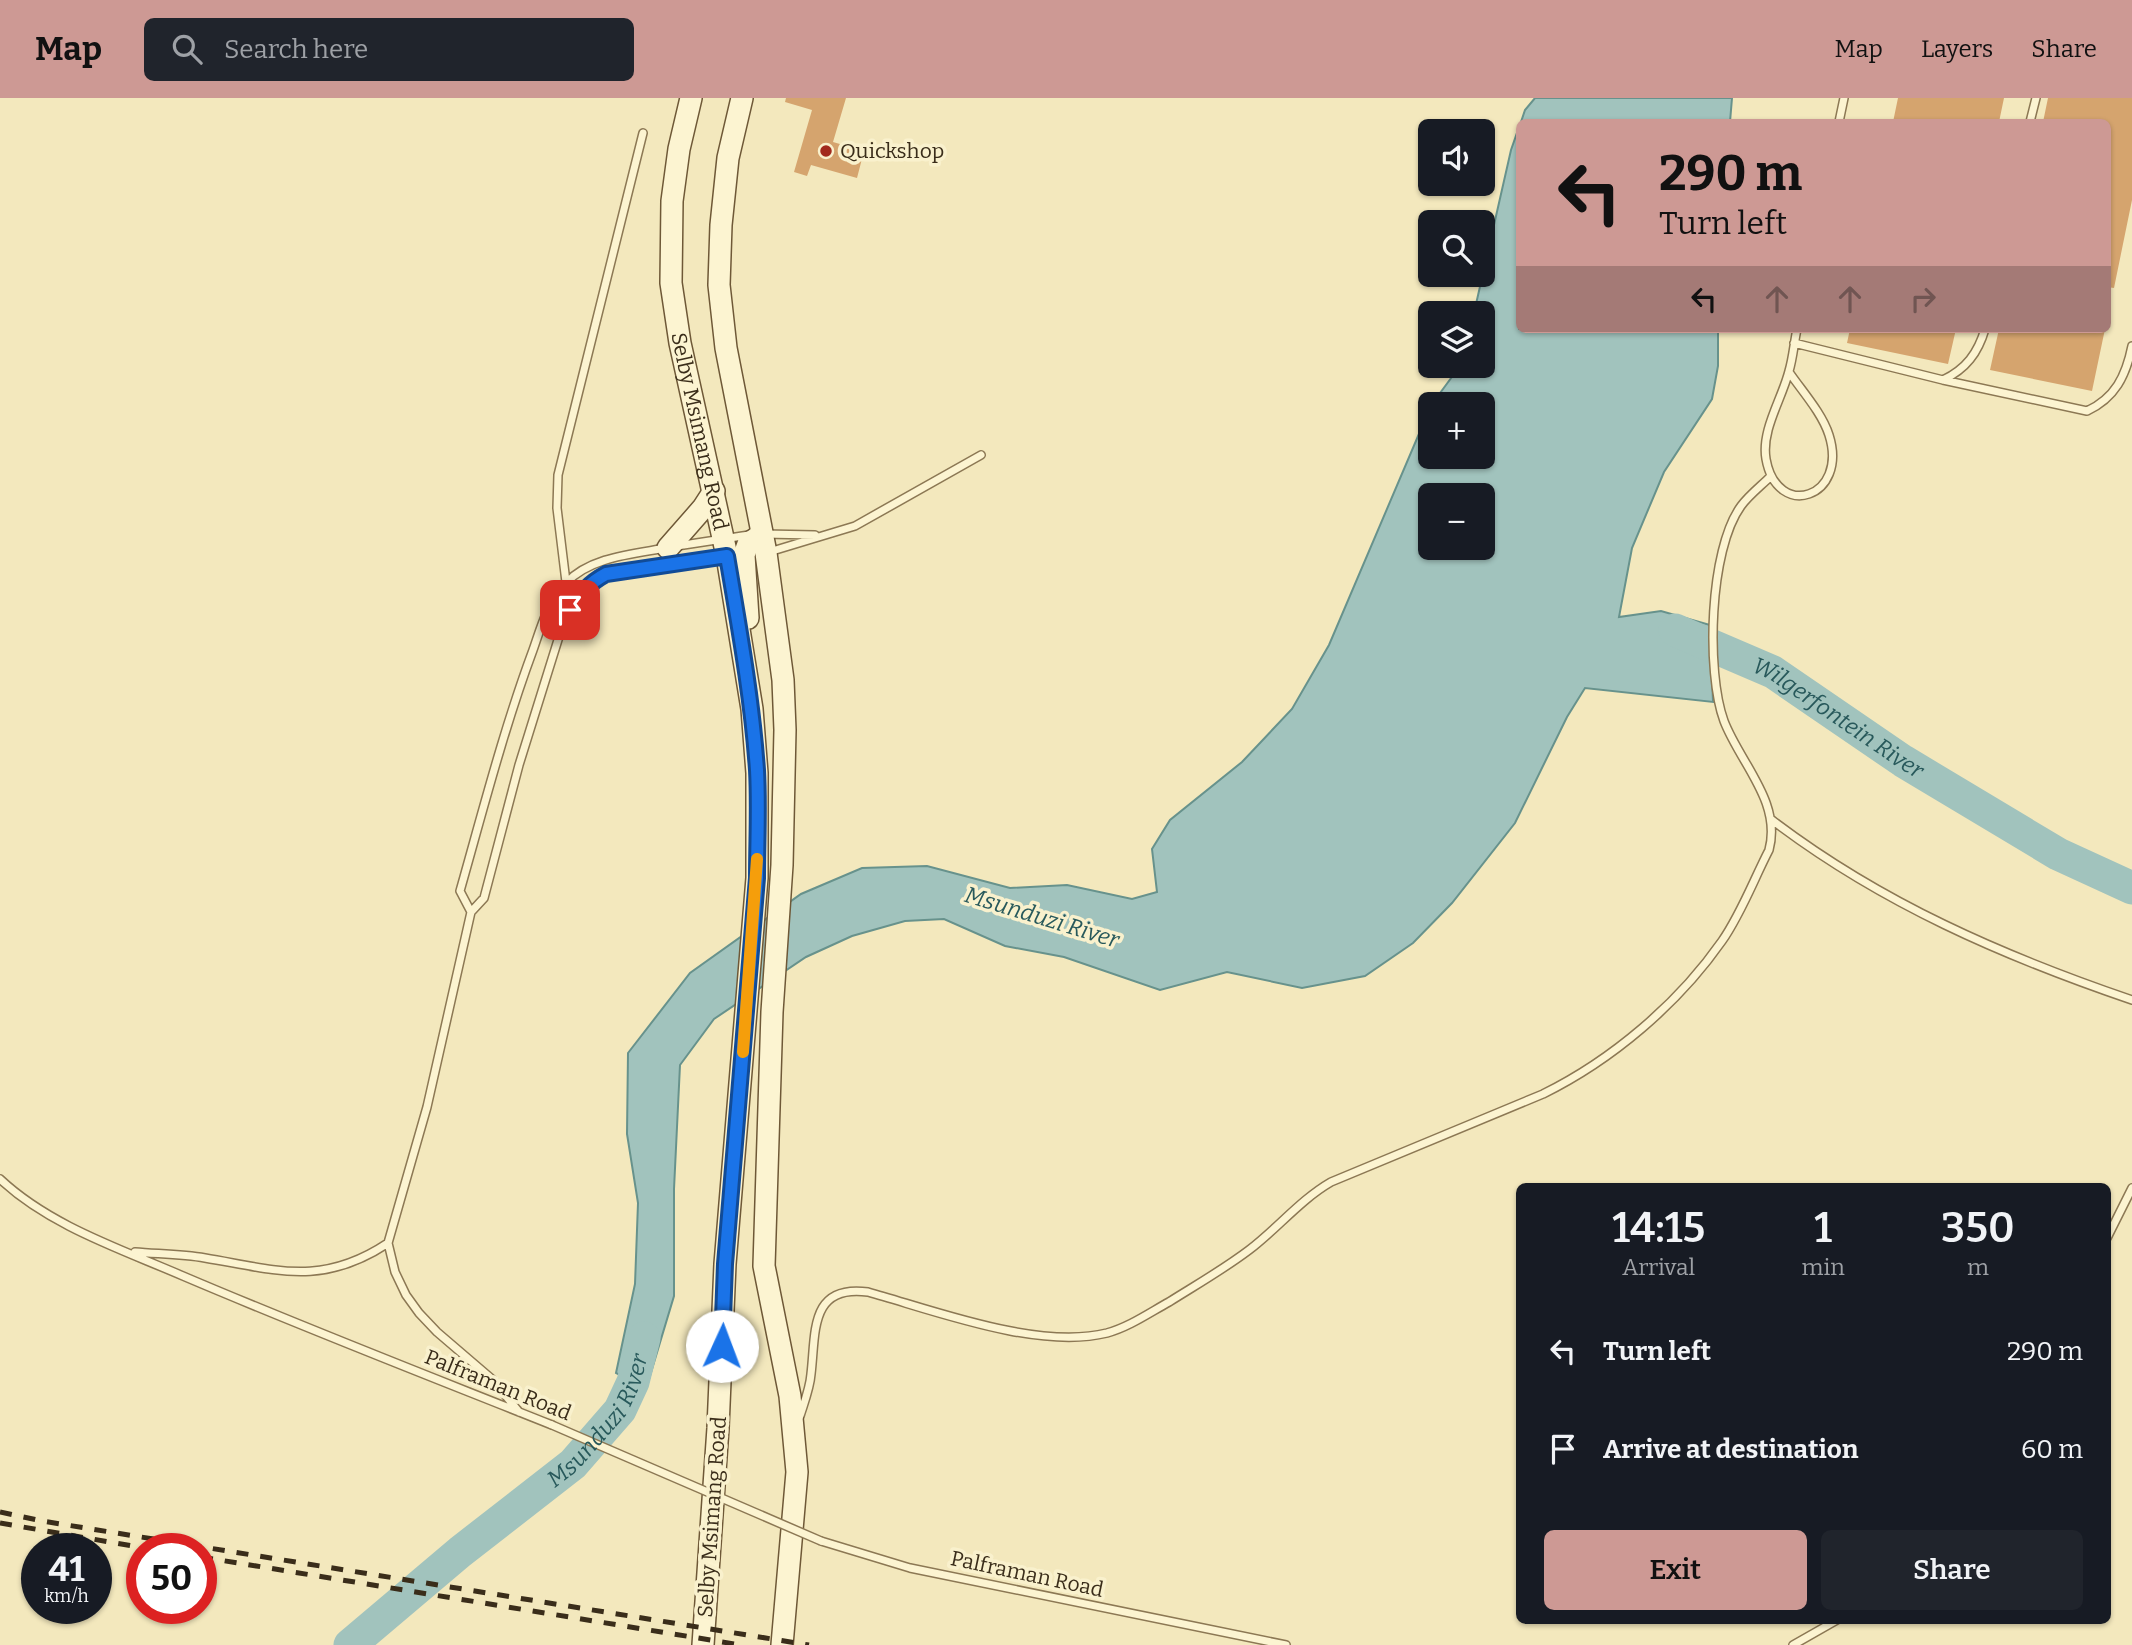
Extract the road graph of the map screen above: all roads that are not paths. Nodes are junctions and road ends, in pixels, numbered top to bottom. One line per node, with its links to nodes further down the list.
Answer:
1 (691, 98): 16 (main road, Selby Msimang Road)
2 (742, 98): 18 (main road, Selby Msimang Road)
3 (1844, 98): 5 (lane)
4 (2036, 98): 6 (lane)
5 (1840, 119)
6 (2031, 119)
7 (643, 133): 21 (lane)
8 (1796, 333): 10 (lane)
9 (1984, 333): 13 (lane)
10 (1794, 343): 12 (lane); 13 (lane)
11 (2132, 346): 13 (lane)
12 (1789, 372): 15 (lane); 15 (lane)
13 (1943, 380)
14 (981, 455): 17 (lane)
15 (1771, 476): 22 (lane)
16 (714, 491): 19 (main road); 20 (main road, Selby Msimang Road)
17 (822, 535): 18 (lane); 18 (lane)
18 (764, 544): 20 (main road); 31 (main road, Selby Msimang Road)
19 (668, 548): 20 (lane); 21 (lane)
20 (732, 550): 23 (lane); 33 (main road, Selby Msimang Road)
21 (566, 582): 23 (lane)
22 (1772, 820): 24 (lane); 31 (lane)
23 (471, 912): 28 (lane)
24 (2132, 999)
25 (0, 1179): 29 (lane, Palframan Road)
26 (2132, 1188): 27 (lane)
27 (2111, 1230)
28 (388, 1243): 29 (lane); 30 (lane)
29 (128, 1252): 30 (lane, Palframan Road)
30 (519, 1412): 35 (lane, Palframan Road, bridge)
31 (795, 1434): 34 (main road, Selby Msimang Road)
32 (1830, 1624): 36 (lane)
33 (703, 1645)
34 (782, 1645)
35 (1286, 1645)
36 (1793, 1645)

